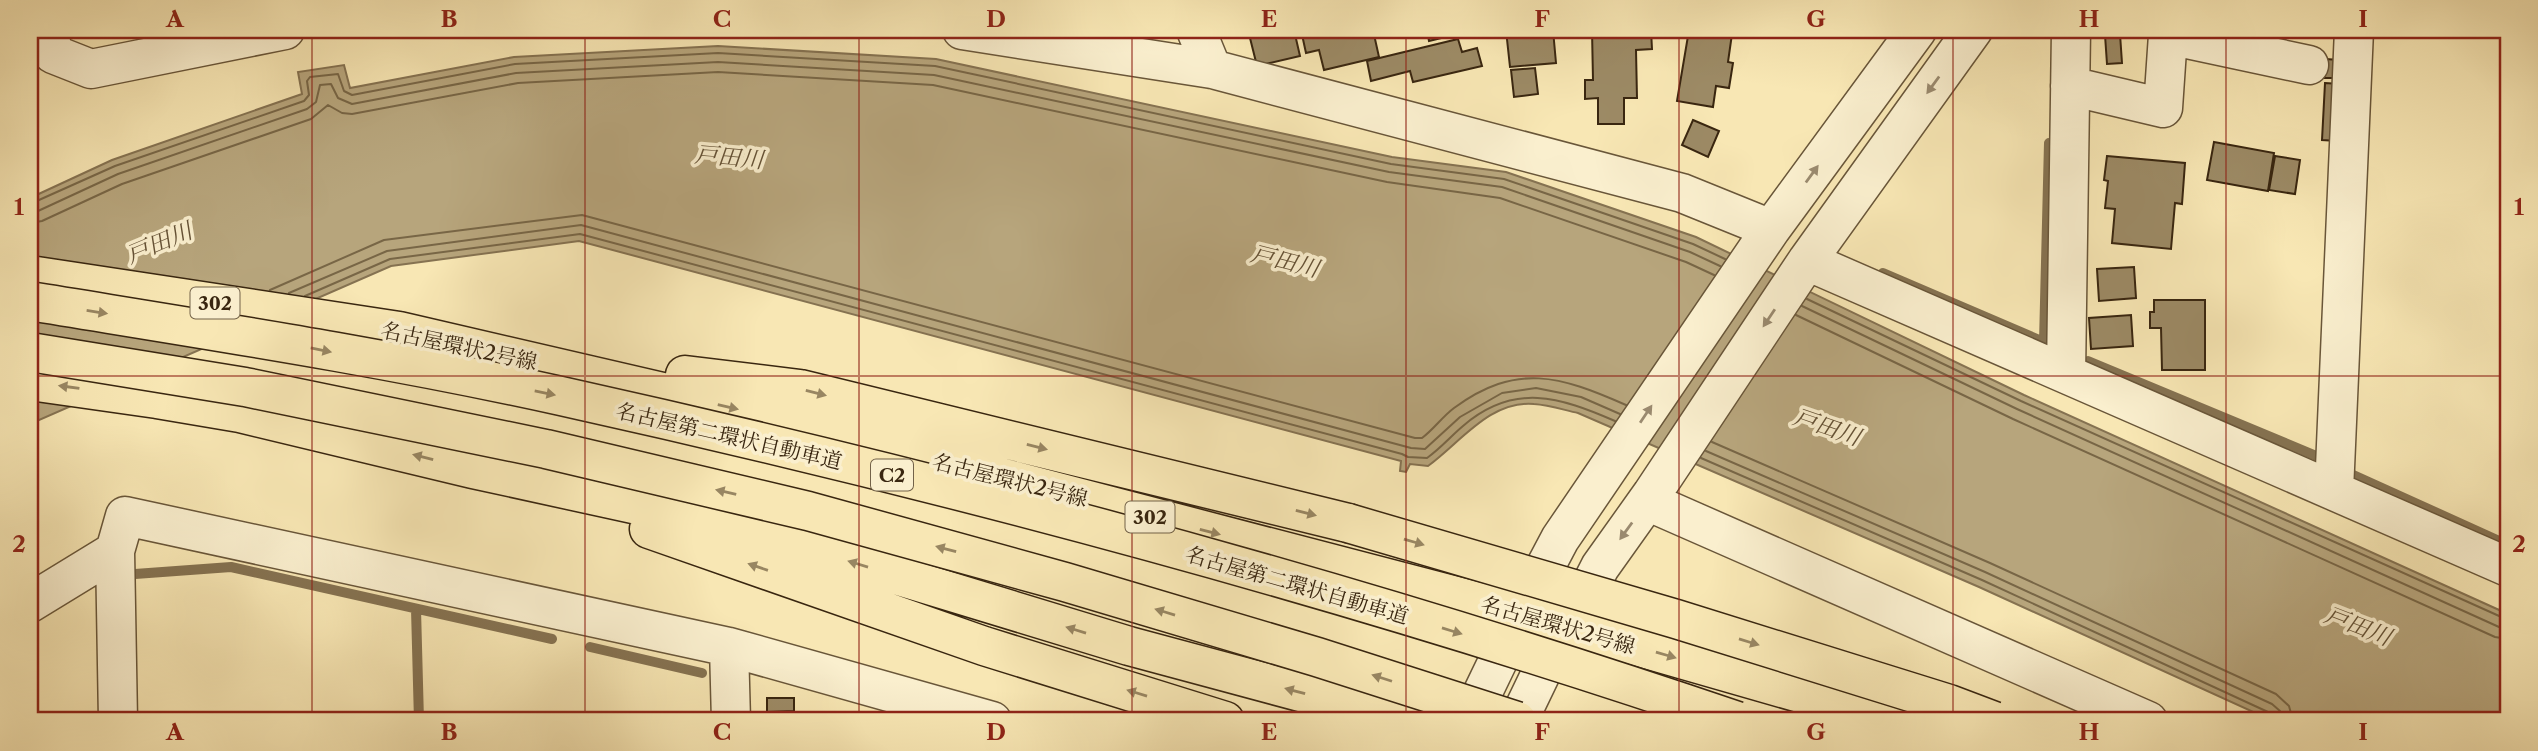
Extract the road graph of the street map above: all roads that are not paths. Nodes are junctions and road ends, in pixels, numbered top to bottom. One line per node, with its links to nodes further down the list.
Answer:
1 (285, 30): 8 (street)
2 (962, 30): 10 (street)
3 (1196, 30): 10 (street)
4 (1917, 30): 12 (street, one-way to 4)
5 (1973, 30): 13 (street, one-way to 13)
6 (2071, 30): 11 (street)
7 (2354, 30): 21 (street)
8 (44, 47)
9 (2309, 65): 11 (street)
10 (1212, 69): 12 (street)
11 (2070, 86): 18 (street)
12 (1771, 229): 26 (street, one-way to 12)
13 (1807, 261): 18 (street); 22 (street, one-way to 22)
14 (30, 275): 16 (highway, 名古屋環状2号線 / 302)
15 (30, 301): 36 (highway, 名古屋第二環状自動車道 / C2, one-way to 36, bridge)
16 (481, 350): 26 (highway, 名古屋環状2号線 / 302, one-way to 26); 38 (highway, one-way to 38, bridge)
17 (30, 352): 35 (highway, one-way to 17, bridge)
18 (2066, 374): 21 (street)
19 (30, 381): 20 (highway, one-way to 19)
20 (473, 469): 32 (highway, one-way to 20); 33 (highway, one-way to 20)
21 (2334, 491): 24 (street)
22 (1649, 497): 27 (street, one-way to 27); 39 (street)
23 (115, 551): 25 (street); 28 (street); 29 (street)
24 (2508, 567)
25 (30, 603)
26 (1521, 613): 27 (highway, 名古屋環状2号線 / 302); 34 (street)
27 (1569, 628): 35 (street); 37 (highway, 名古屋環状2号線 / 302, one-way to 37)
28 (729, 647): 30 (street); 31 (street)
29 (118, 721)
30 (731, 721)
31 (992, 721)
32 (1225, 721)
33 (1408, 721)
34 (1469, 721)
35 (1518, 721)
36 (1737, 721)
37 (1896, 721)
38 (1994, 721)
39 (2148, 721)

